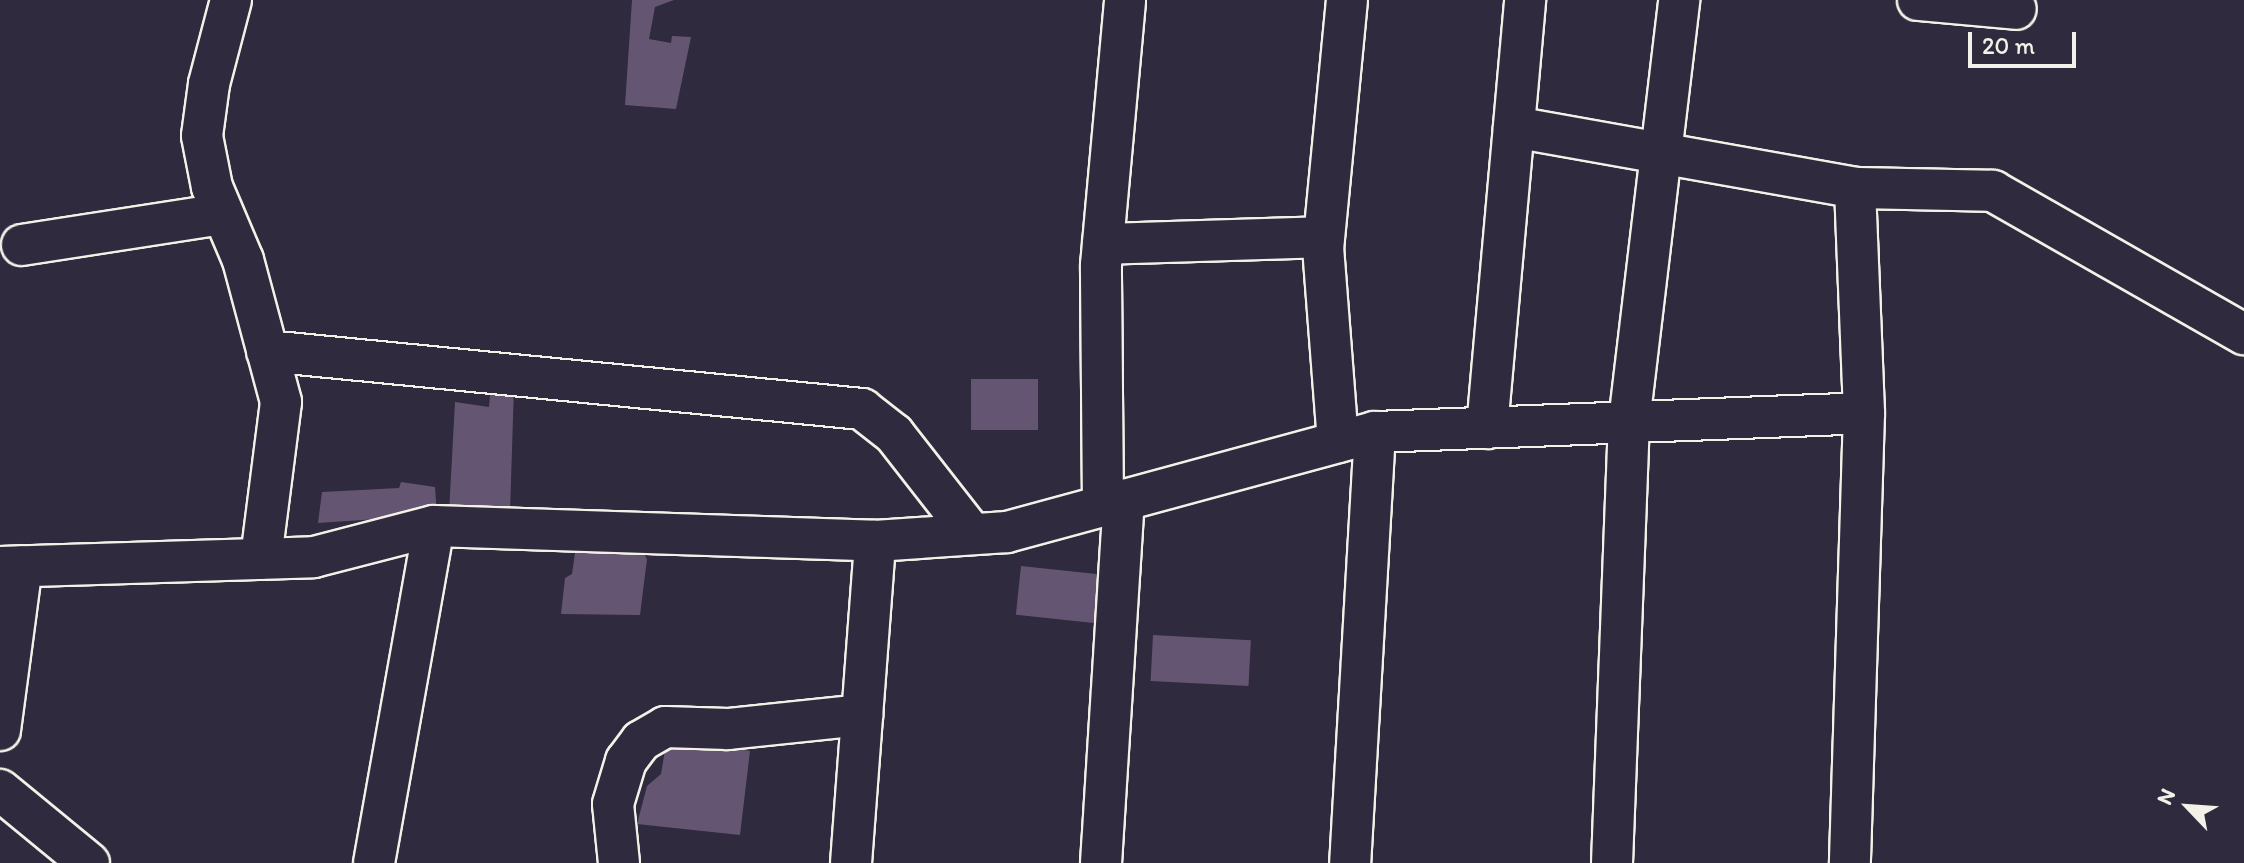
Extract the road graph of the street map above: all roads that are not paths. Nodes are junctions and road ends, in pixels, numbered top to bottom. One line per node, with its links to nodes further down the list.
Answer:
1 (231, 0): 11 (street)
2 (1125, 0): 13 (street)
3 (1347, 0): 12 (street)
4 (1525, 0): 8 (street)
5 (1679, 0): 9 (street)
6 (1918, 0): 7 (street)
7 (2016, 9)
8 (1514, 127): 9 (street); 19 (street)
9 (1661, 150): 10 (street); 18 (street)
10 (1855, 188): 15 (street); 17 (street)
11 (222, 214): 14 (street); 16 (street)
12 (1324, 237): 13 (street); 20 (street)
13 (1103, 244): 21 (street)
14 (22, 245)
15 (2244, 334)
16 (267, 351): 23 (street); 25 (street)
17 (1864, 413): 18 (street); 37 (street)
18 (1629, 422): 19 (street); 36 (street)
19 (1487, 428): 20 (street)
20 (1356, 437): 21 (street); 35 (street)
21 (1114, 503): 23 (street); 34 (street)
22 (434, 526): 24 (street); 25 (street); 31 (street)
23 (972, 534): 24 (street)
24 (875, 541): 27 (street)
25 (261, 559): 26 (street)
26 (11, 566): 28 (street)
27 (862, 715): 32 (street); 33 (street)
28 (0, 730)
29 (0, 790): 30 (street)
30 (89, 863)
31 (374, 863)
32 (619, 863)
33 (851, 863)
34 (1101, 863)
35 (1350, 863)
36 (1612, 863)
37 (1850, 863)

